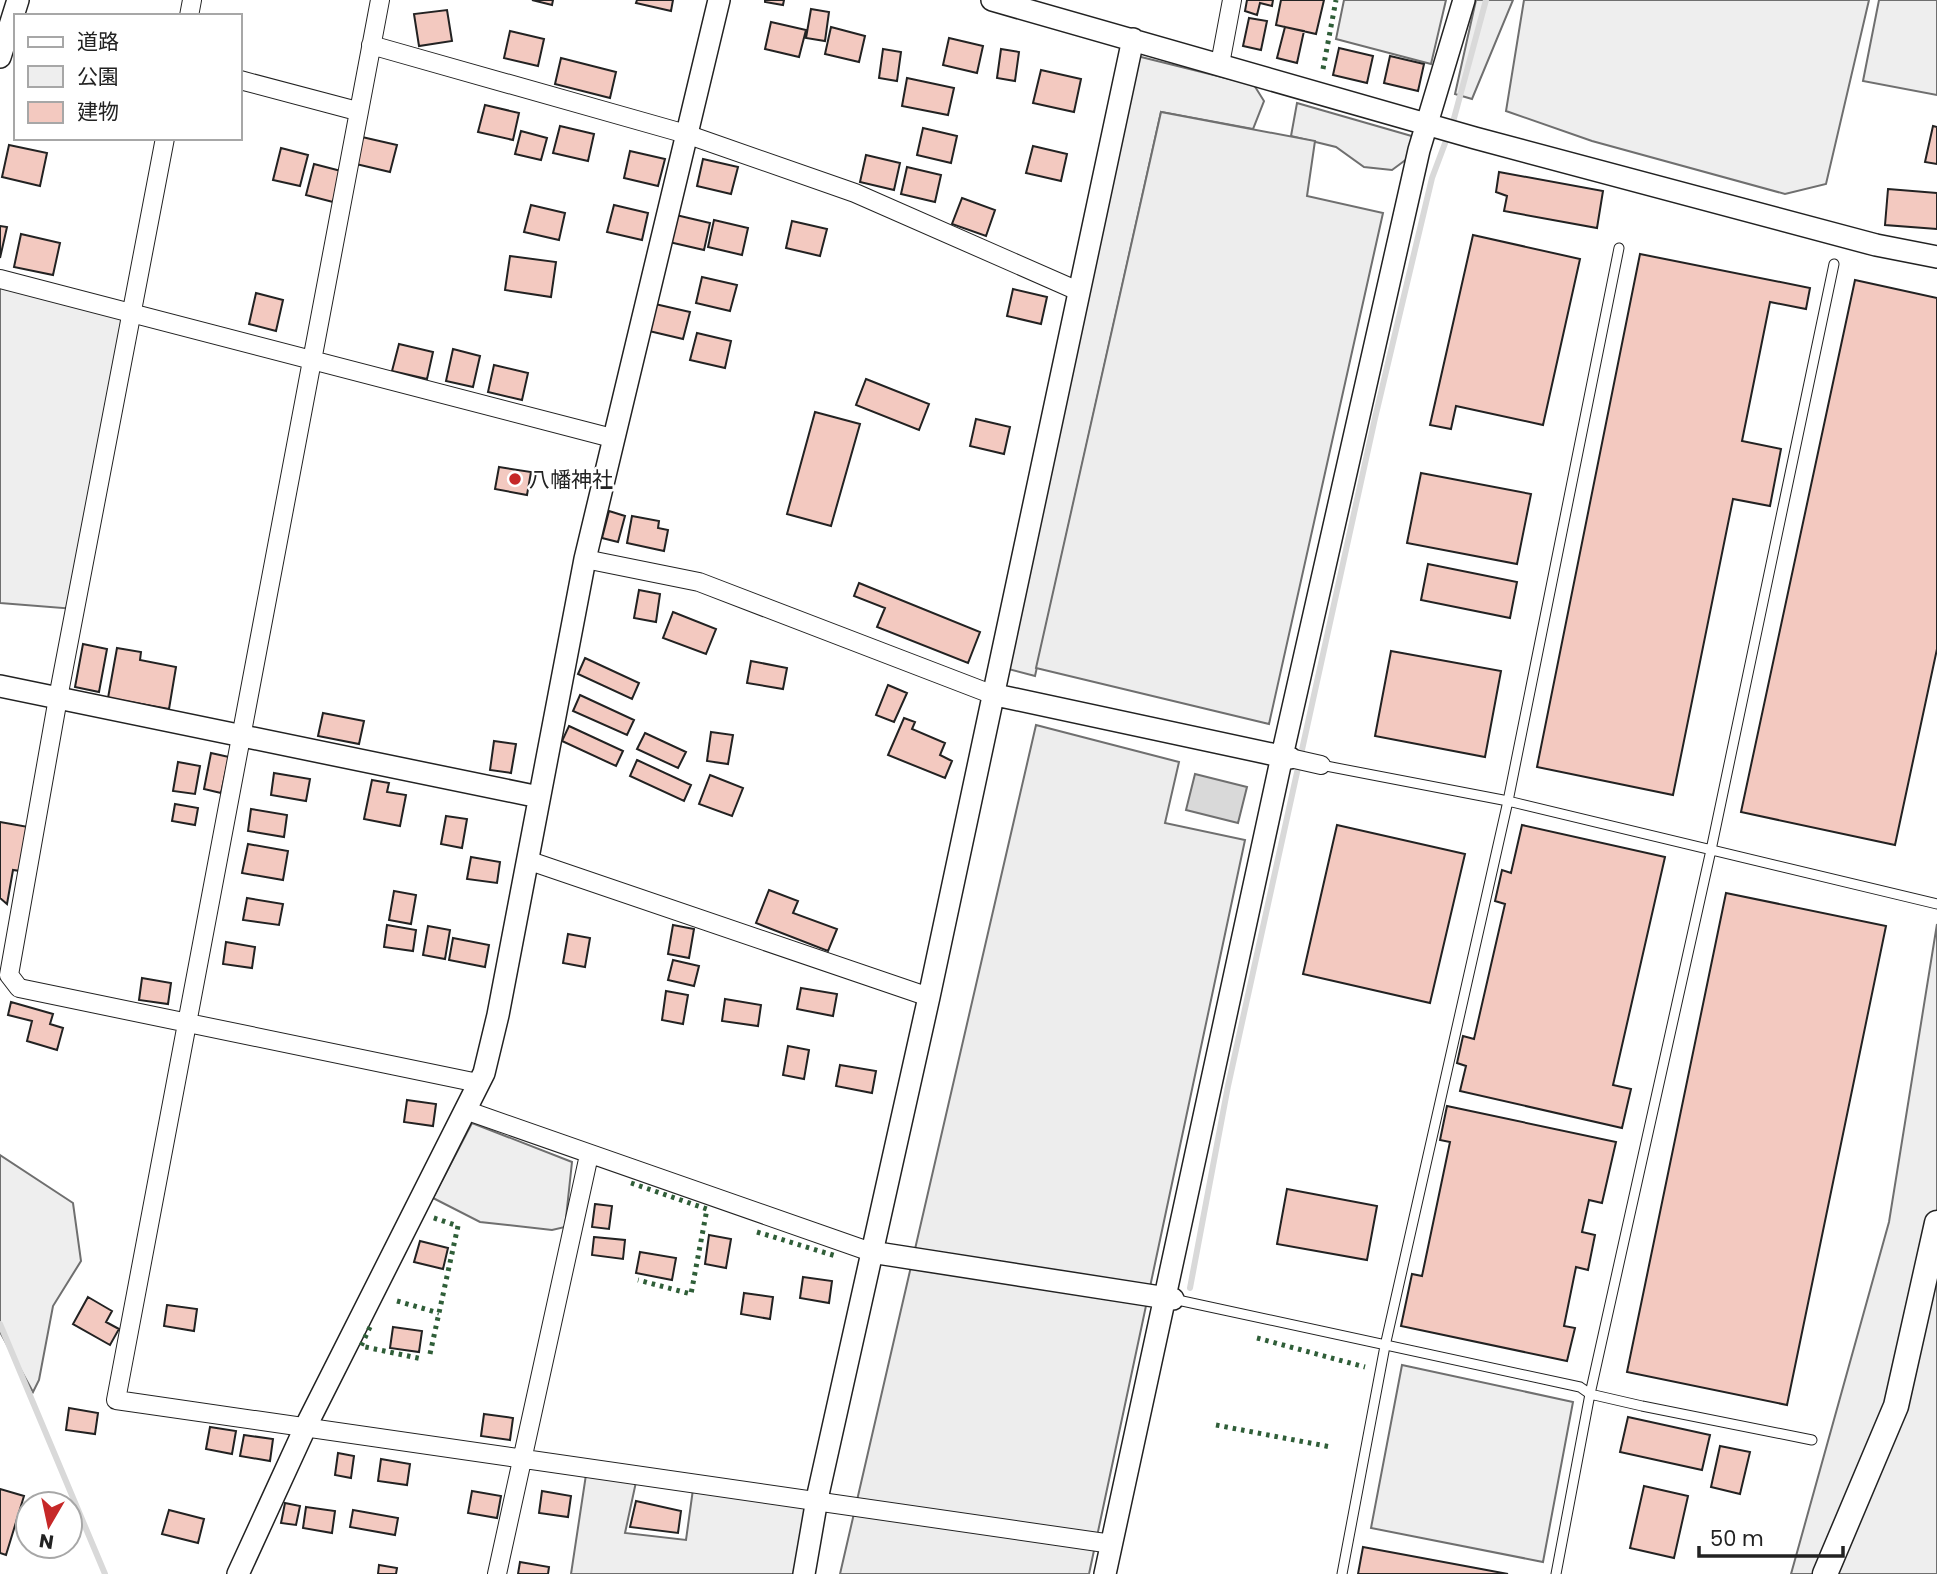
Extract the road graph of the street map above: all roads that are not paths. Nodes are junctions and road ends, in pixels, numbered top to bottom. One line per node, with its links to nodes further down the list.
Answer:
1 (380, 0): 8 (street)
2 (719, 0): 14 (street)
3 (1232, 0): 10 (street)
4 (1464, 0): 13 (street)
5 (1000, 1): 7 (street)
6 (14, 16): 9 (street)
7 (1133, 39): 10 (street); 20 (street)
8 (371, 45): 12 (street); 14 (street)
9 (0, 58)
10 (1220, 64): 13 (street)
11 (242, 81): 12 (street)
12 (357, 111): 22 (street)
13 (1430, 125): 17 (street); 29 (street)
14 (686, 134): 20 (street); 23 (street)
15 (165, 140): 21 (street)
16 (1619, 248): 32 (lane)
17 (1937, 257)
18 (1834, 264): 33 (lane)
19 (0, 279): 21 (street)
20 (1078, 290): 26 (street)
21 (133, 314): 22 (street); 27 (street)
22 (311, 361): 23 (street); 28 (street)
23 (612, 438): 24 (street)
24 (585, 559): 26 (street); 31 (street)
25 (0, 687): 27 (street)
26 (991, 694): 29 (street); 36 (street)
27 (58, 698): 28 (street); 37 (street)
28 (241, 734): 31 (street); 37 (street)
29 (1286, 757): 30 (street); 43 (street)
30 (1321, 765): 32 (lane)
31 (539, 797): 34 (street)
32 (1508, 801): 33 (lane); 44 (lane)
33 (1711, 850): 35 (lane); 45 (lane)
34 (527, 860): 36 (street); 38 (street)
35 (1937, 904)
36 (929, 998): 42 (street)
37 (187, 1023): 38 (street); 46 (street)
38 (478, 1083): 39 (street)
39 (465, 1110): 40 (street); 46 (street)
40 (589, 1155): 42 (street); 48 (street)
41 (1937, 1223): 57 (main road)
42 (871, 1252): 43 (street); 49 (street)
43 (1169, 1298): 44 (lane); 50 (street)
44 (1385, 1346): 45 (lane); 55 (lane)
45 (1590, 1394): 47 (lane); 56 (lane)
46 (304, 1428): 48 (street); 51 (street)
47 (1812, 1440)
48 (524, 1459): 49 (street); 52 (street)
49 (817, 1499): 50 (street); 53 (street)
50 (1112, 1544): 54 (street)
51 (238, 1574)
52 (497, 1574)
53 (804, 1574)
54 (1105, 1574)
55 (1342, 1574)
56 (1556, 1574)
57 (1825, 1574)

